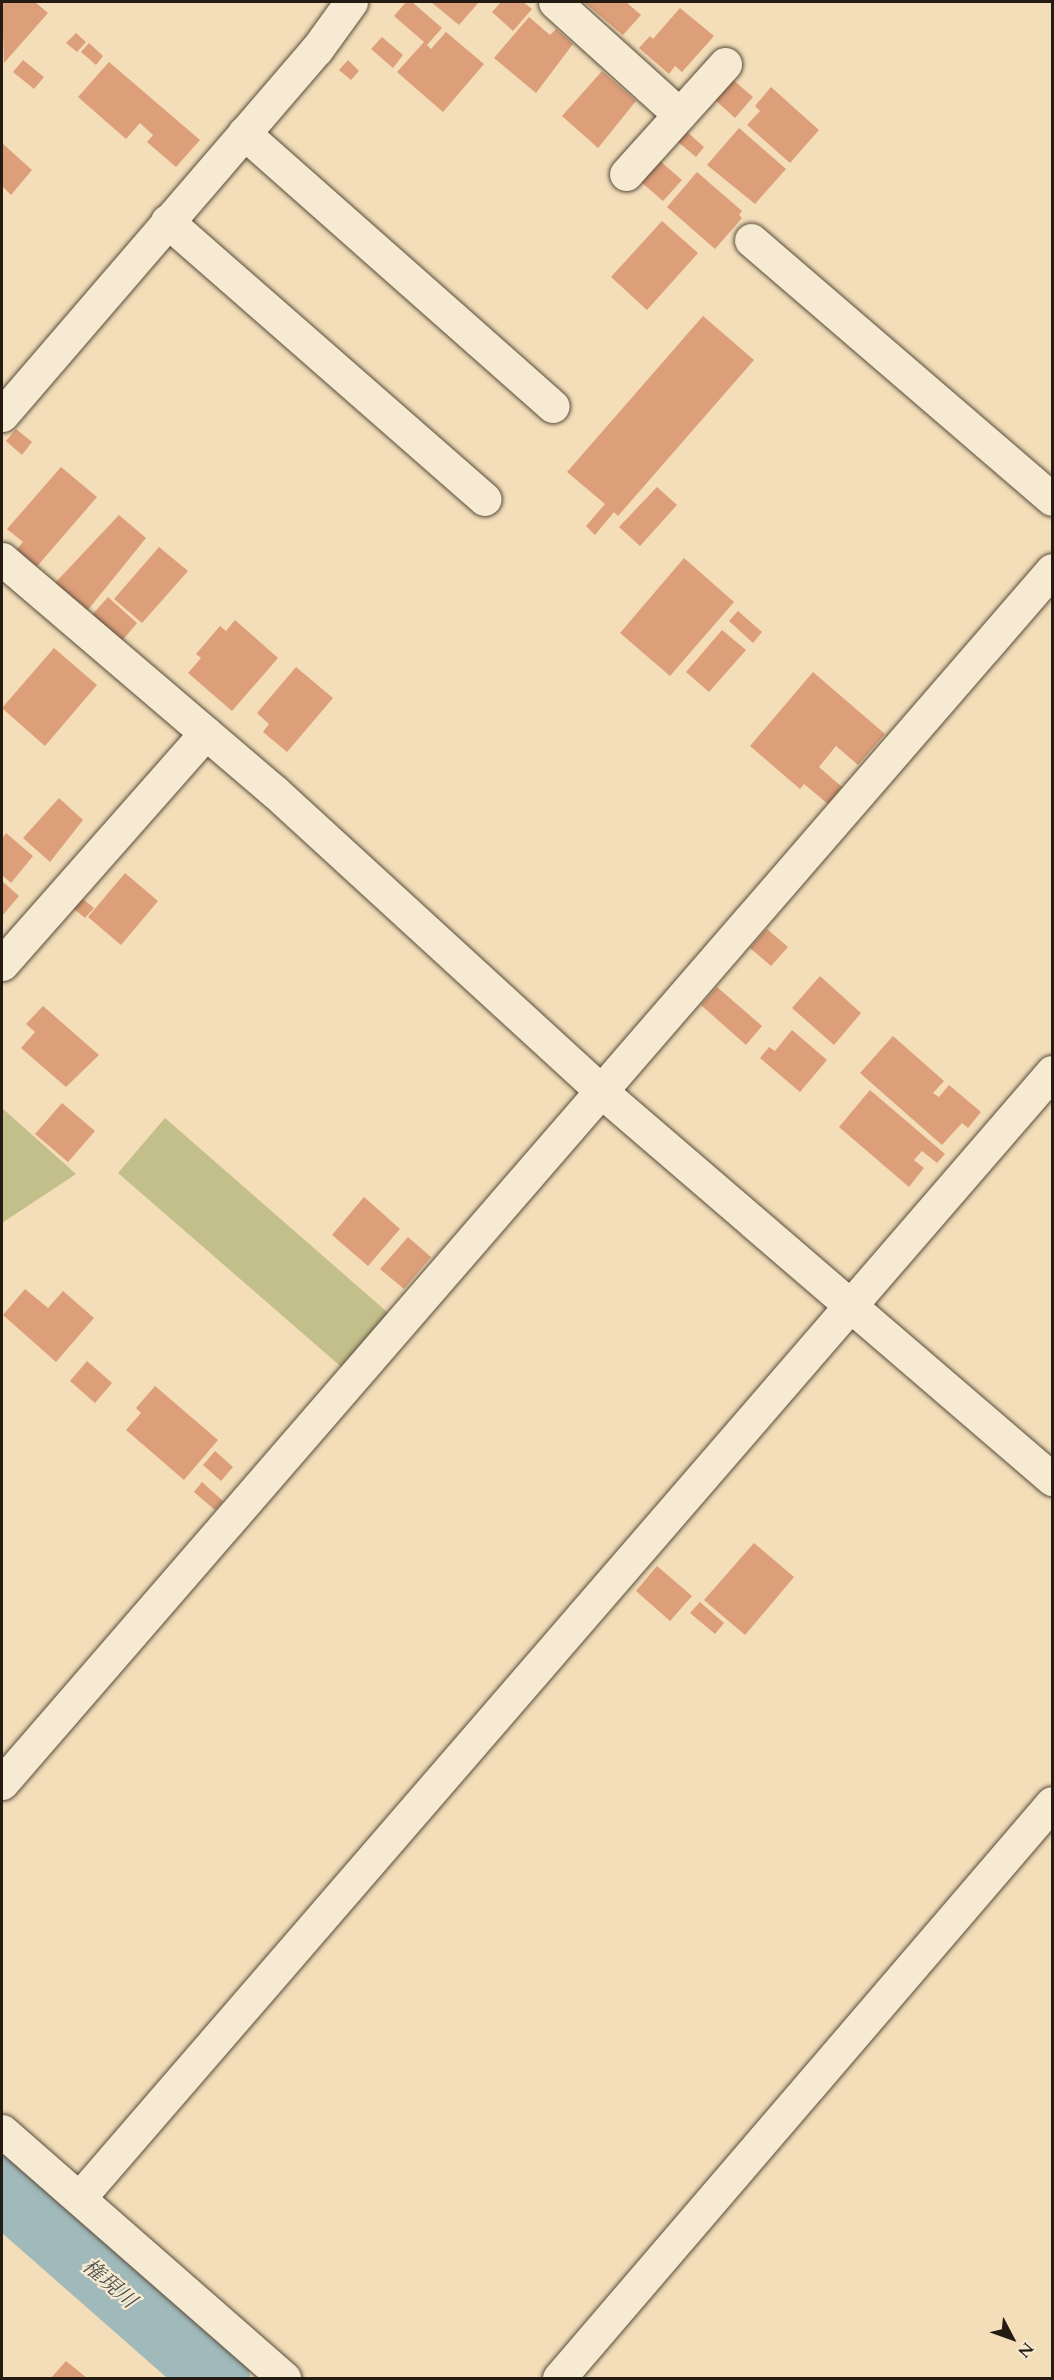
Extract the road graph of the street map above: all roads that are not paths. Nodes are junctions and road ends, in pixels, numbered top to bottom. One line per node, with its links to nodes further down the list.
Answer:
1 (351, 2): 5 (street)
2 (555, 2): 4 (street)
3 (725, 64): 4 (street)
4 (679, 114): 6 (street)
5 (244, 133): 7 (street); 9 (street)
6 (626, 174)
7 (167, 222): 10 (street); 11 (street)
8 (751, 240): 12 (street)
9 (553, 406)
10 (2, 415)
11 (485, 499)
12 (1053, 499)
13 (2, 560): 15 (street)
14 (1053, 570): 18 (street)
15 (206, 733): 16 (street); 18 (street)
16 (2, 964)
17 (1053, 1072): 19 (street)
18 (602, 1092): 19 (street); 21 (street)
19 (852, 1305): 20 (street); 24 (street)
20 (1053, 1479)
21 (2, 1783)
22 (1053, 1803): 26 (street)
23 (2, 2131): 24 (street)
24 (80, 2198): 25 (street)
25 (284, 2379)
26 (559, 2379)

